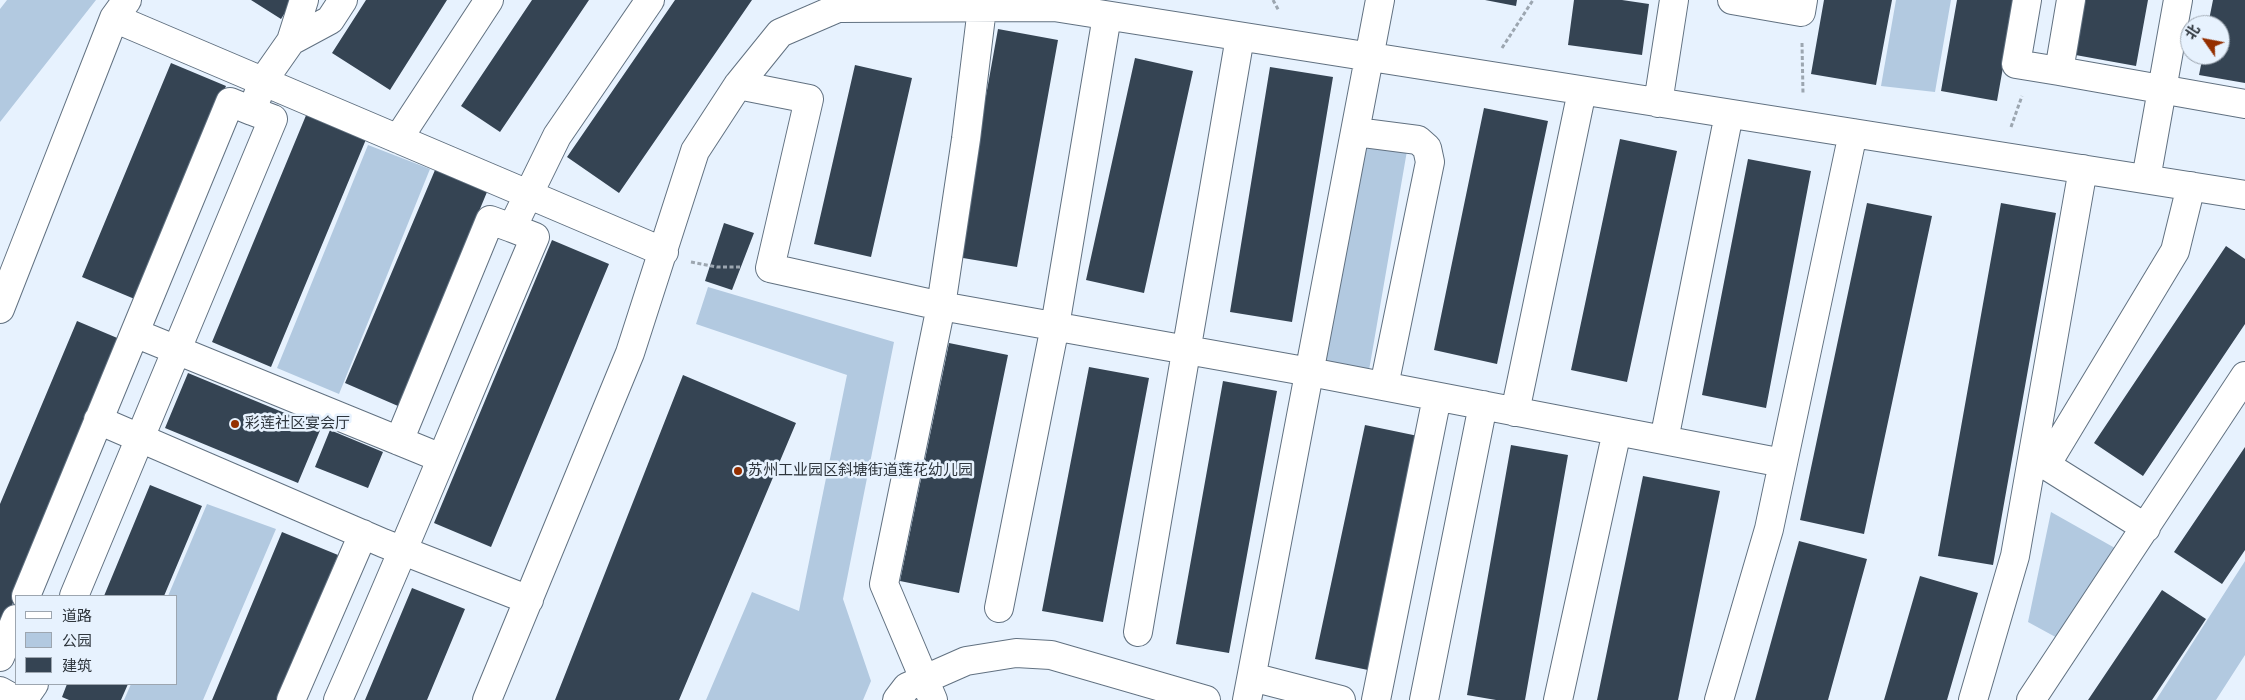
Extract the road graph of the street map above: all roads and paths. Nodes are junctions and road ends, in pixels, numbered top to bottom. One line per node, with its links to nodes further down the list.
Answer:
1 (304, 0): 19 (street)
2 (343, 0): 19 (street)
3 (489, 0): 35 (street)
4 (650, 0): 40 (street)
5 (1380, 0): 20 (street)
6 (1533, 0): 23 (path)
7 (1674, 0): 28 (street)
8 (1732, 0): 14 (street)
9 (2027, 0): 21 (street)
10 (2071, 0): 22 (street)
11 (2178, 0): 26 (street)
12 (839, 4): 15 (street); 25 (street)
13 (1078, 6): 15 (street); 17 (street)
14 (1802, 6): 32 (path)
15 (982, 8): 45 (street)
16 (121, 9): 24 (street); 46 (street)
17 (1107, 16): 18 (street); 47 (street)
18 (1240, 37): 20 (street); 49 (street)
19 (291, 41): 24 (street)
20 (1370, 57): 23 (street); 33 (street)
21 (2033, 67): 22 (street); 36 (path)
22 (2059, 71): 26 (street)
23 (1485, 75): 27 (street)
24 (263, 81): 30 (street); 35 (street)
25 (738, 85): 43 (street); 44 (street)
26 (2162, 89): 29 (street); 38 (street)
27 (1582, 91): 28 (street); 56 (street)
28 (1658, 103): 31 (street)
29 (2245, 104)
30 (252, 111): 48 (street); 50 (street)
31 (1729, 114): 32 (street); 60 (street)
32 (1804, 126): 34 (street)
33 (1356, 132): 51 (street); 53 (street)
34 (1853, 133): 36 (street); 64 (street)
35 (398, 139): 40 (street)
36 (2001, 157): 37 (street)
37 (2083, 169): 38 (street); 63 (street)
38 (2146, 180): 39 (street)
39 (2191, 186): 41 (street); 63 (street)
40 (529, 194): 42 (street); 43 (street)
41 (2245, 195)
42 (512, 228): 61 (street); 62 (street)
43 (664, 252): 44 (path); 70 (street)
44 (770, 268): 45 (street)
45 (942, 306): 47 (street); 77 (street)
46 (0, 309)
47 (1055, 326): 49 (street); 71 (street)
48 (134, 333): 50 (street); 57 (street)
49 (1187, 350): 51 (street); 73 (street)
50 (176, 351): 59 (street); 61 (street)
51 (1310, 372): 53 (street); 76 (street)
52 (2245, 376): 65 (street)
53 (1384, 386): 54 (street)
54 (1437, 397): 55 (street); 87 (street)
55 (1483, 405): 56 (street); 88 (street)
56 (1515, 412): 58 (street)
57 (98, 420): 59 (street); 68 (street)
58 (1617, 432): 60 (street); 89 (street)
59 (140, 438): 66 (street); 69 (street)
60 (1664, 440): 64 (street)
61 (399, 441): 62 (street)
62 (441, 458): 67 (street)
63 (2039, 461): 65 (street); 91 (street)
64 (1783, 463): 90 (street)
65 (2146, 528): 92 (street)
66 (363, 534): 67 (street); 81 (street)
67 (404, 551): 70 (street); 82 (street)
68 (26, 595)
69 (74, 595)
70 (529, 600): 83 (street)
71 (999, 608)
72 (15, 621): 74 (street)
73 (1138, 632)
74 (0, 657)
75 (33, 685): 80 (street)
76 (1250, 689): 86 (street)
77 (928, 690): 84 (street); 85 (street)
78 (0, 691): 79 (street)
79 (16, 700)
80 (23, 700)
81 (291, 700)
82 (338, 700)
83 (487, 700)
84 (897, 700)
85 (1206, 700)
86 (1341, 700)
87 (1376, 700)
88 (1424, 700)
89 (1558, 700)
90 (1719, 700)
91 (1973, 700)
92 (2031, 700)

